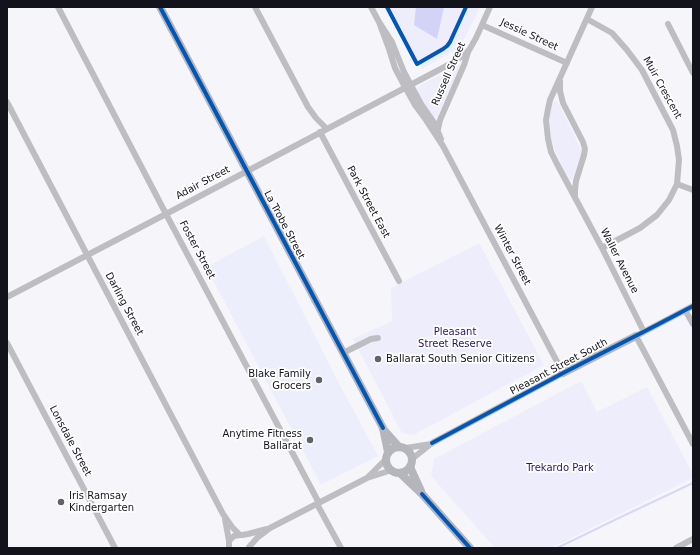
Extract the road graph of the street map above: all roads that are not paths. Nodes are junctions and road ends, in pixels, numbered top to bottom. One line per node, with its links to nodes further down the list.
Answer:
1 (58, 7): 24 (street, Foster Street)
2 (160, 7): 20 (main road, La Trobe Street)
3 (255, 7): 16 (street)
4 (371, 7): 14 (street, Winter Street)
5 (490, 7): 9 (street, Russell Street)
6 (592, 7): 7 (street, Waller Avenue)
7 (587, 19): 11 (street, Waller Avenue); 21 (street, Muir Crescent)
8 (668, 24): 12 (street)
9 (482, 25): 10 (street, Russell Street); 11 (street, Jessie Street)
10 (469, 50): 14 (street, Adair Street); 17 (street, Russell Street)
11 (566, 63): 13 (street, Waller Avenue)
12 (693, 73)
13 (562, 76): 23 (street, Waller Avenue); 23 (street, Waller Avenue)
14 (408, 86): 16 (street, Adair Street); 17 (street, Winter Street); 19 (street, Winter Street)
15 (7, 102): 26 (street, Darling Street)
16 (327, 128): 18 (street, Adair Street)
17 (438, 129): 19 (street, Winter Street)
18 (320, 132): 20 (street, Adair Street); 27 (street, Park Street East)
19 (443, 146): 37 (street, Winter Street)
20 (246, 172): 24 (street, Adair Street); 36 (main road, La Trobe Street)
21 (677, 184): 22 (street); 25 (street, Muir Crescent)
22 (693, 190)
23 (575, 200): 25 (street, Waller Avenue)
24 (166, 214): 26 (street, Adair Street); 47 (street, Foster Street)
25 (602, 248): 32 (street, Waller Avenue)
26 (87, 255): 28 (street, Adair Street); 48 (street, Darling Street)
27 (399, 281)
28 (7, 296)
29 (693, 306): 30 (street, Pleasant Street South)
30 (685, 310): 31 (street); 32 (street, Pleasant Street South)
31 (693, 324)
32 (644, 332): 33 (street, Pleasant Street South)
33 (636, 336): 37 (main road, Pleasant Street South); 40 (street)
34 (378, 338): 36 (street)
35 (7, 343): 54 (street, Lonsdale Street)
36 (343, 353): 38 (main road, La Trobe Street)
37 (563, 373): 39 (street, Pleasant Street South)
38 (382, 428): 41 (main road, La Trobe Street); 42 (main road, La Trobe Street)
39 (432, 443): 41 (street, Pleasant Street South); 43 (street, Pleasant Street South)
40 (693, 444)
41 (402, 448): 42 (main road); 43 (main road)
42 (387, 456): 44 (main road); 45 (street)
43 (411, 463): 44 (main road); 46 (main road)
44 (396, 472): 45 (street); 46 (main road)
45 (367, 478): 47 (street)
46 (422, 494): 58 (main road)
47 (318, 503): 49 (street); 57 (street, Foster Street)
48 (223, 514): 50 (street, Darling Street); 52 (street, Darling Street)
49 (270, 528): 50 (street); 56 (street)
50 (241, 535): 52 (street); 56 (street, Darling Street)
51 (693, 539): 53 (street)
52 (229, 544): 55 (street)
53 (685, 546): 59 (street)
54 (115, 548)
55 (223, 548)
56 (249, 548)
57 (341, 548)
58 (470, 548)
59 (676, 548)

